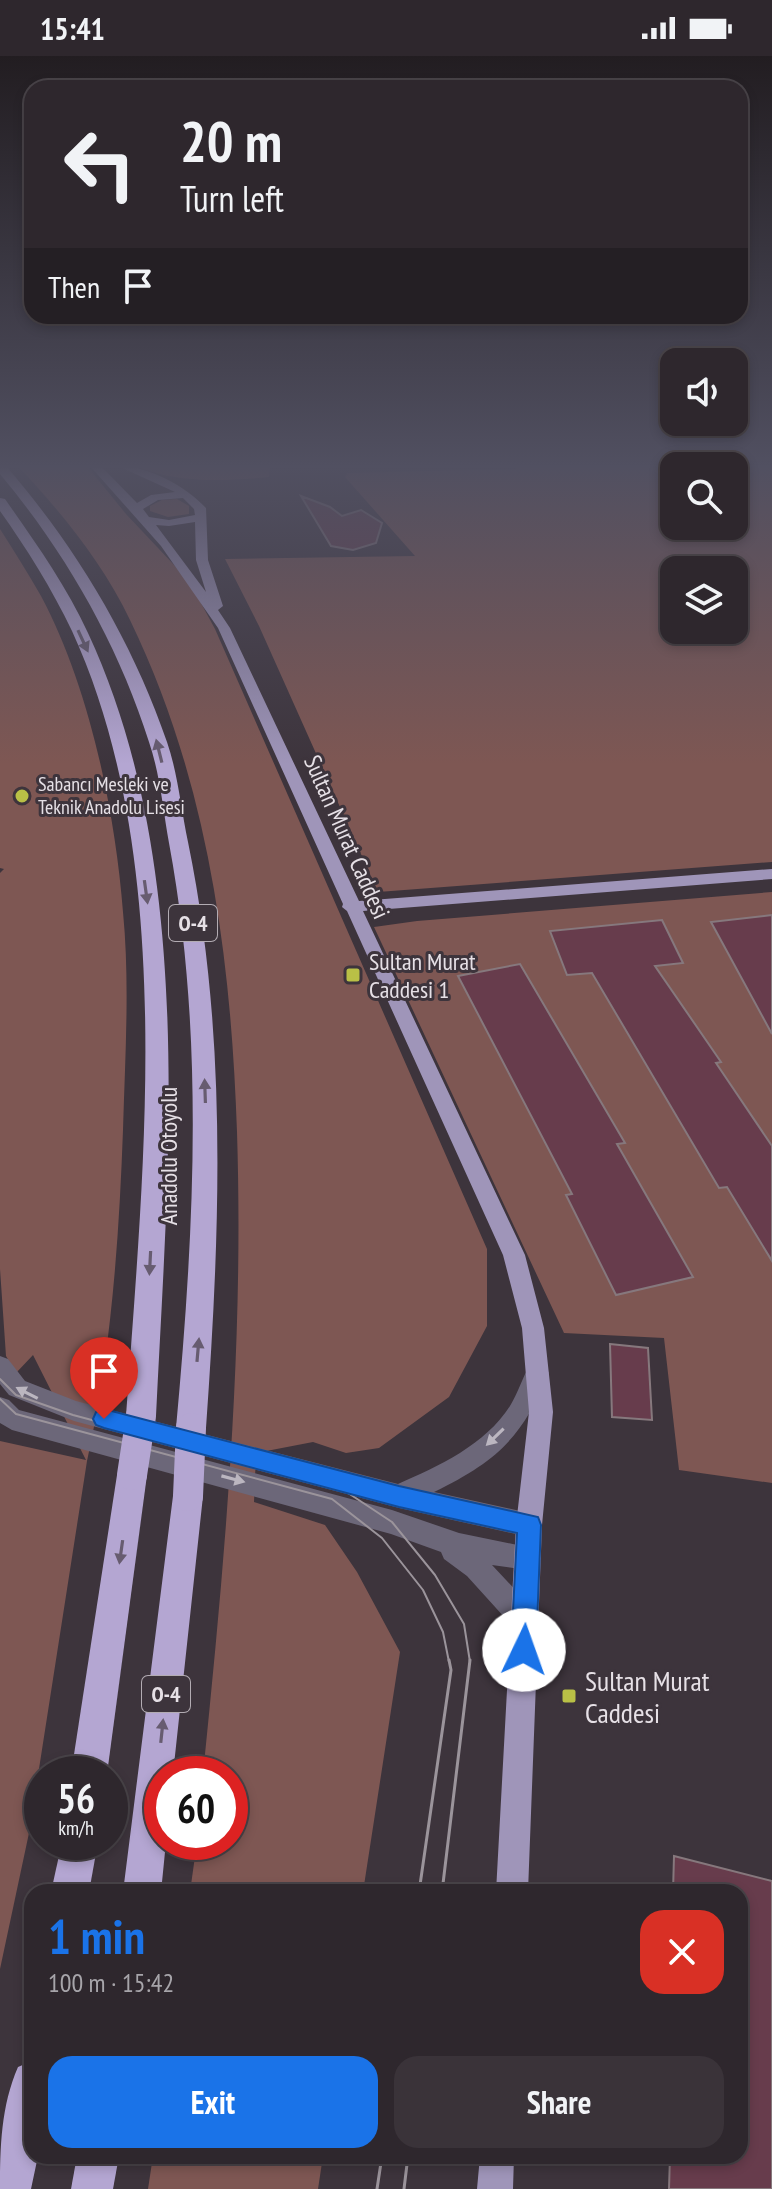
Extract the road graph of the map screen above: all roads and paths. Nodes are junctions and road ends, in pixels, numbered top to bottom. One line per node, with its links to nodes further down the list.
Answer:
1 (44, 566): 16 (highway, Anadolu Otoyolu / O-4, one-way to 16, bridge)
2 (76, 566): 19 (highway, Anadolu Otoyolu / O-4, one-way to 2, bridge)
3 (183, 566): 5 (main road, Sultan Murat Caddesi)
4 (204, 566): 5 (main road)
5 (224, 628): 7 (main road, Sultan Murat Caddesi)
6 (772, 874): 7 (main road)
7 (350, 907): 9 (main road, Sultan Murat Caddesi)
8 (0, 1366): 11 (street, one-way to 8)
9 (537, 1373): 11 (street, one-way to 11); 12 (main road, Sultan Murat Caddesi)
10 (0, 1407): 13 (street, one-way to 13)
11 (399, 1496): 12 (street)
12 (529, 1525): 14 (main road, Sultan Murat Caddesi)
13 (443, 1543): 14 (street); 15 (street)
14 (528, 1558): 15 (main road, Sultan Murat Caddesi)
15 (525, 1620): 20 (main road, Sultan Murat Caddesi)
16 (92, 1756)
17 (76, 1860): 18 (highway)
18 (72, 1884)
19 (143, 1884)
20 (512, 1884)
21 (24, 2120): 24 (highway)
22 (97, 2164): 25 (highway)
23 (497, 2164): 26 (main road)
24 (10, 2189)
25 (92, 2189)
26 (495, 2189)

